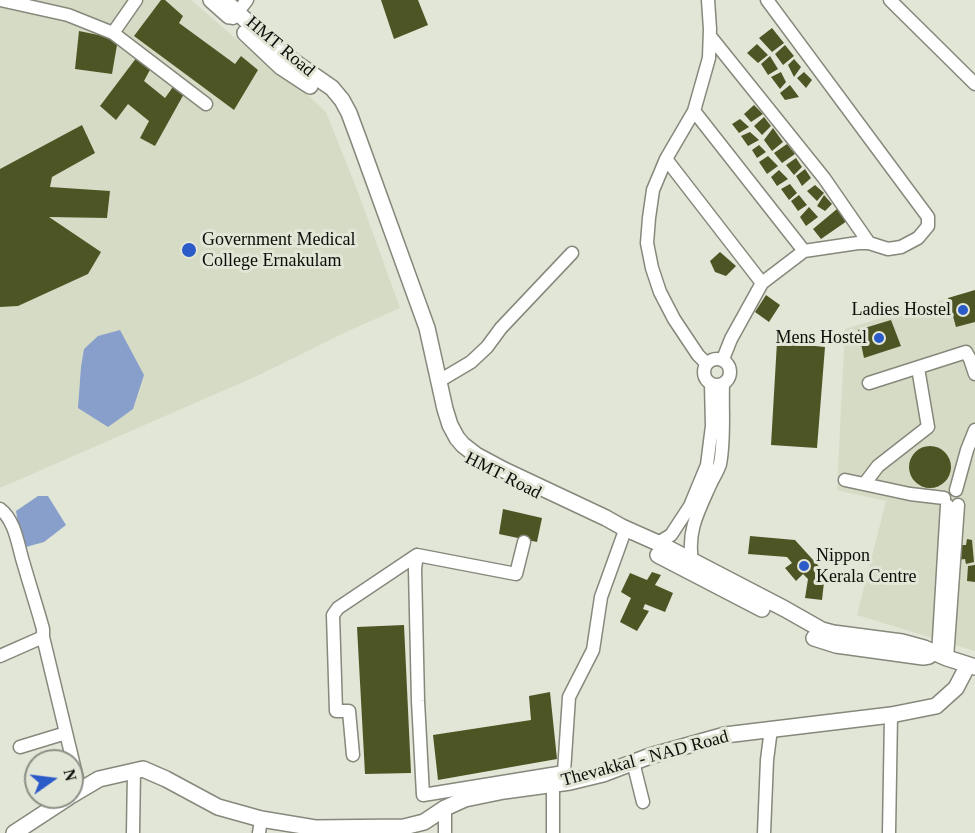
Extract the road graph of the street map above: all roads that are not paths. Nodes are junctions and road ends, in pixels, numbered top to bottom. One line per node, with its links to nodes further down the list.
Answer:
1 (1, 0): 9 (street)
2 (136, 0): 9 (street)
3 (211, 0): 8 (main road, HMT Road)
4 (224, 0): 8 (main road, HMT Road)
5 (708, 0): 10 (street)
6 (767, 0): 15 (street)
7 (890, 0): 11 (street)
8 (239, 11): 23 (main road, HMT Road); 27 (main road, HMT Road)
9 (113, 33): 12 (street)
10 (710, 36): 13 (street); 15 (street)
11 (975, 84)
12 (206, 104)
13 (694, 111): 14 (street); 16 (street)
14 (666, 159): 18 (street); 20 (street)
15 (869, 243): 16 (street)
16 (804, 251): 18 (street)
17 (572, 253): 23 (street)
18 (762, 283): 19 (street)
19 (723, 359): 20 (street); 25 (street)
20 (707, 364): 25 (street)
21 (918, 368): 22 (street); 24 (street); 29 (street)
22 (975, 374)
23 (439, 381): 27 (main road, HMT Road)
24 (868, 382)
25 (717, 384): 34 (street); 36 (street)
26 (975, 430): 30 (street)
27 (460, 449): 32 (main road, HMT Road); 34 (main road, HMT Road)
28 (845, 480): 29 (street)
29 (865, 483): 30 (street)
30 (950, 502): 39 (street)
31 (0, 509): 37 (street)
32 (623, 536): 35 (street); 39 (main road, HMT Road)
33 (524, 542): 35 (street)
34 (658, 543): 36 (main road, HMT Road)
35 (417, 555): 46 (street)
36 (692, 561): 39 (main road, HMT Road)
37 (43, 637): 38 (street); 43 (street)
38 (0, 656)
39 (943, 657): 40 (main road, HMT Road)
40 (972, 666): 41 (main road, Thevakkal - NAD Road)
41 (891, 715): 42 (main road, Thevakkal - NAD Road); 61 (street)
42 (771, 729): 47 (main road, Thevakkal - NAD Road); 60 (street)
43 (66, 733): 44 (street); 45 (street)
44 (20, 747)
45 (68, 749)
46 (353, 755)
47 (633, 762): 49 (main road, Thevakkal - NAD Road); 51 (street)
48 (134, 771): 50 (main road, Thevakkal - NAD Road); 54 (main road, Thevakkal - NAD Road); 57 (street)
49 (553, 784): 52 (main road, Thevakkal - NAD Road); 59 (street)
50 (84, 788)
51 (643, 802)
52 (445, 808): 55 (main road, Thevakkal - NAD Road); 58 (street)
53 (51, 809): 56 (main road, Thevakkal - NAD Road)
54 (260, 826): 55 (main road, Thevakkal - NAD Road)
55 (326, 830)
56 (14, 833)
57 (133, 833)
58 (445, 833)
59 (554, 833)
60 (764, 833)
61 (890, 833)

